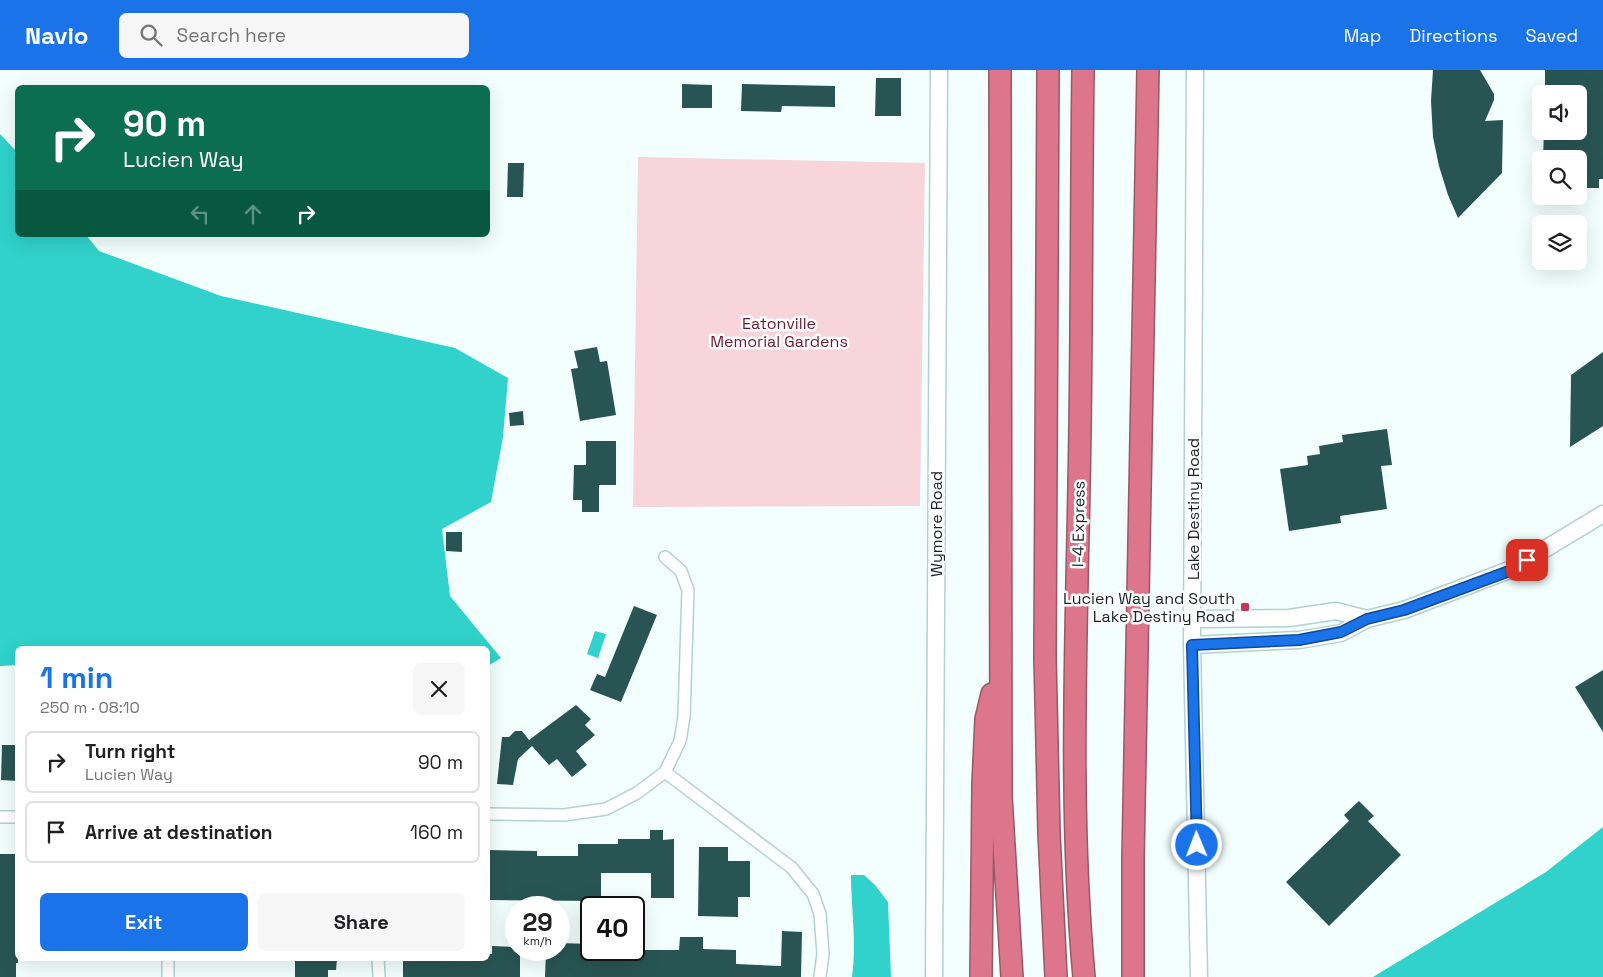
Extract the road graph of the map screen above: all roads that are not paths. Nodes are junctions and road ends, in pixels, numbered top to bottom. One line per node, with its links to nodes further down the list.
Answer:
1 (939, 70): 22 (street, Wymore Road)
2 (1000, 70): 12 (highway)
3 (1048, 70): 25 (highway, I-4 Express)
4 (1083, 70): 26 (highway, I-4 Express)
5 (1148, 70): 27 (highway)
6 (1195, 70): 9 (street, Lake Destiny Road)
7 (1603, 514): 10 (street)
8 (665, 557): 13 (street)
9 (1192, 619): 10 (street); 11 (street, Lake Destiny Road)
10 (1367, 619): 11 (street)
11 (1192, 645): 28 (street, Lake Destiny Road)
12 (1000, 663): 23 (highway); 24 (highway)
13 (665, 772): 14 (street); 21 (street)
14 (490, 814)
15 (0, 817): 16 (street)
16 (15, 817)
17 (168, 961): 19 (street)
18 (378, 961): 20 (street)
19 (168, 977)
20 (379, 977)
21 (820, 977)
22 (934, 977)
23 (981, 977)
24 (1012, 977)
25 (1056, 977)
26 (1084, 977)
27 (1134, 977)
28 (1199, 977)

